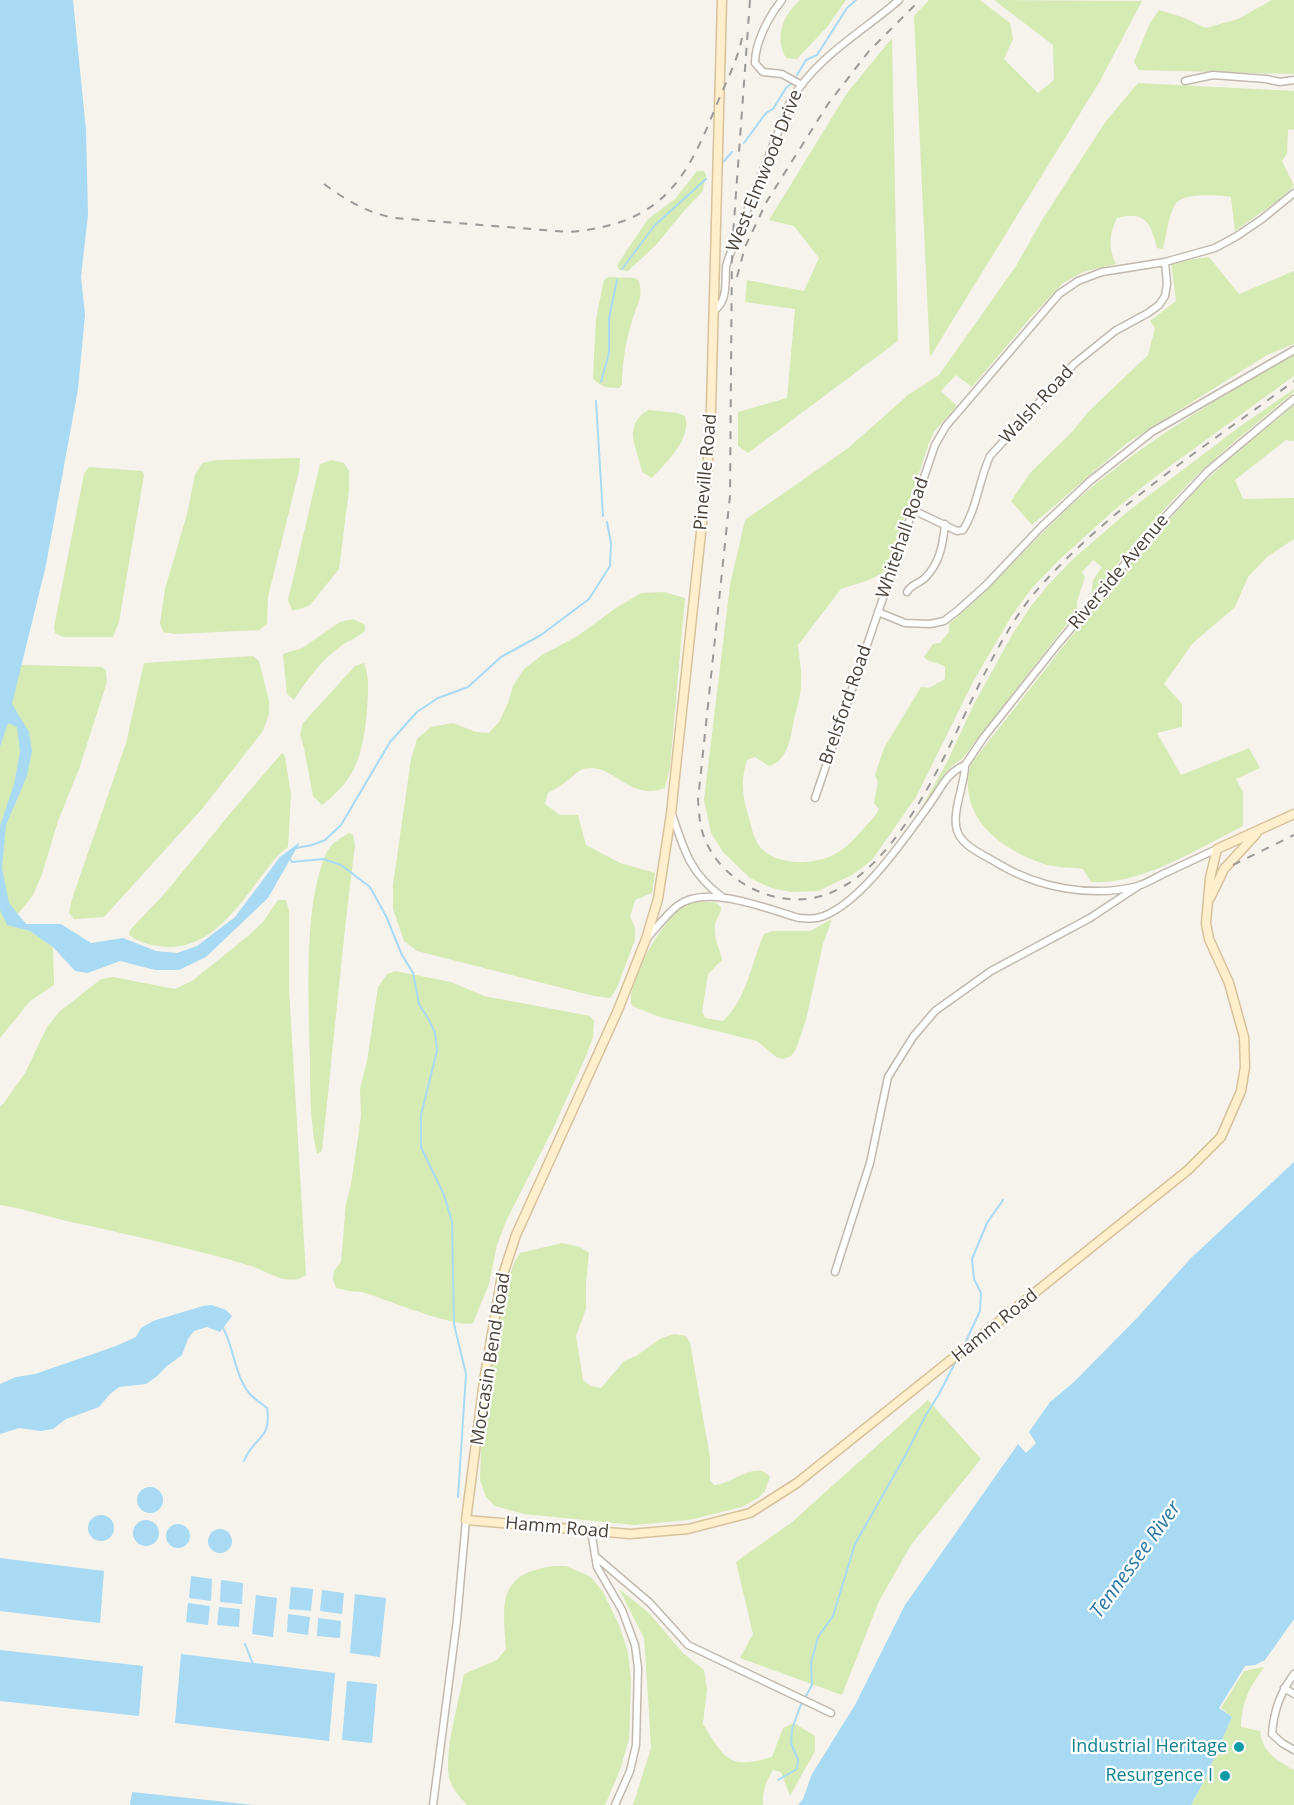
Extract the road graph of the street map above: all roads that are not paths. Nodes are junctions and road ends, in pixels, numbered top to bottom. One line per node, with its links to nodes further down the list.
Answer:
1 (722, 0): 9 (main road, Pineville Road)
2 (782, 0): 6 (street)
3 (899, 0): 6 (street, West Elmwood Drive)
4 (1294, 80): 5 (street)
5 (1185, 81)
6 (800, 84): 9 (street, West Elmwood Drive)
7 (1294, 193): 8 (street, Whitehall Road)
8 (1165, 262): 12 (street, Whitehall Road); 13 (street, Walsh Road)
9 (713, 312): 18 (main road, Pineville Road)
10 (1294, 350): 15 (street, Whitehall Road)
11 (1294, 399): 16 (street, Riverside Avenue)
12 (913, 510): 13 (street, Walsh Road); 15 (street, Whitehall Road)
13 (945, 524): 14 (street)
14 (907, 592)
15 (878, 612): 17 (street, Brelsford Road)
16 (965, 765): 22 (street); 23 (street)
17 (815, 798)
18 (671, 814): 23 (street); 25 (main road, Pineville Road)
19 (1294, 814): 20 (main road)
20 (1258, 831): 21 (main road); 24 (main road)
21 (1217, 849): 22 (street); 24 (main road, Hamm Road)
22 (1140, 885): 26 (street)
23 (722, 896): 25 (street)
24 (1207, 907): 28 (main road, Hamm Road)
25 (646, 939): 27 (main road, Moccasin Bend Road)
26 (835, 1272)
27 (466, 1520): 28 (main road, Hamm Road); 35 (street, Moccasin Bend Road)
28 (591, 1531): 29 (street)
29 (595, 1556): 33 (street); 36 (street)
30 (1294, 1674): 31 (street)
31 (1284, 1689): 32 (street); 34 (street)
32 (1294, 1694)
33 (831, 1713)
34 (1294, 1750)
35 (433, 1805)
36 (615, 1805)

